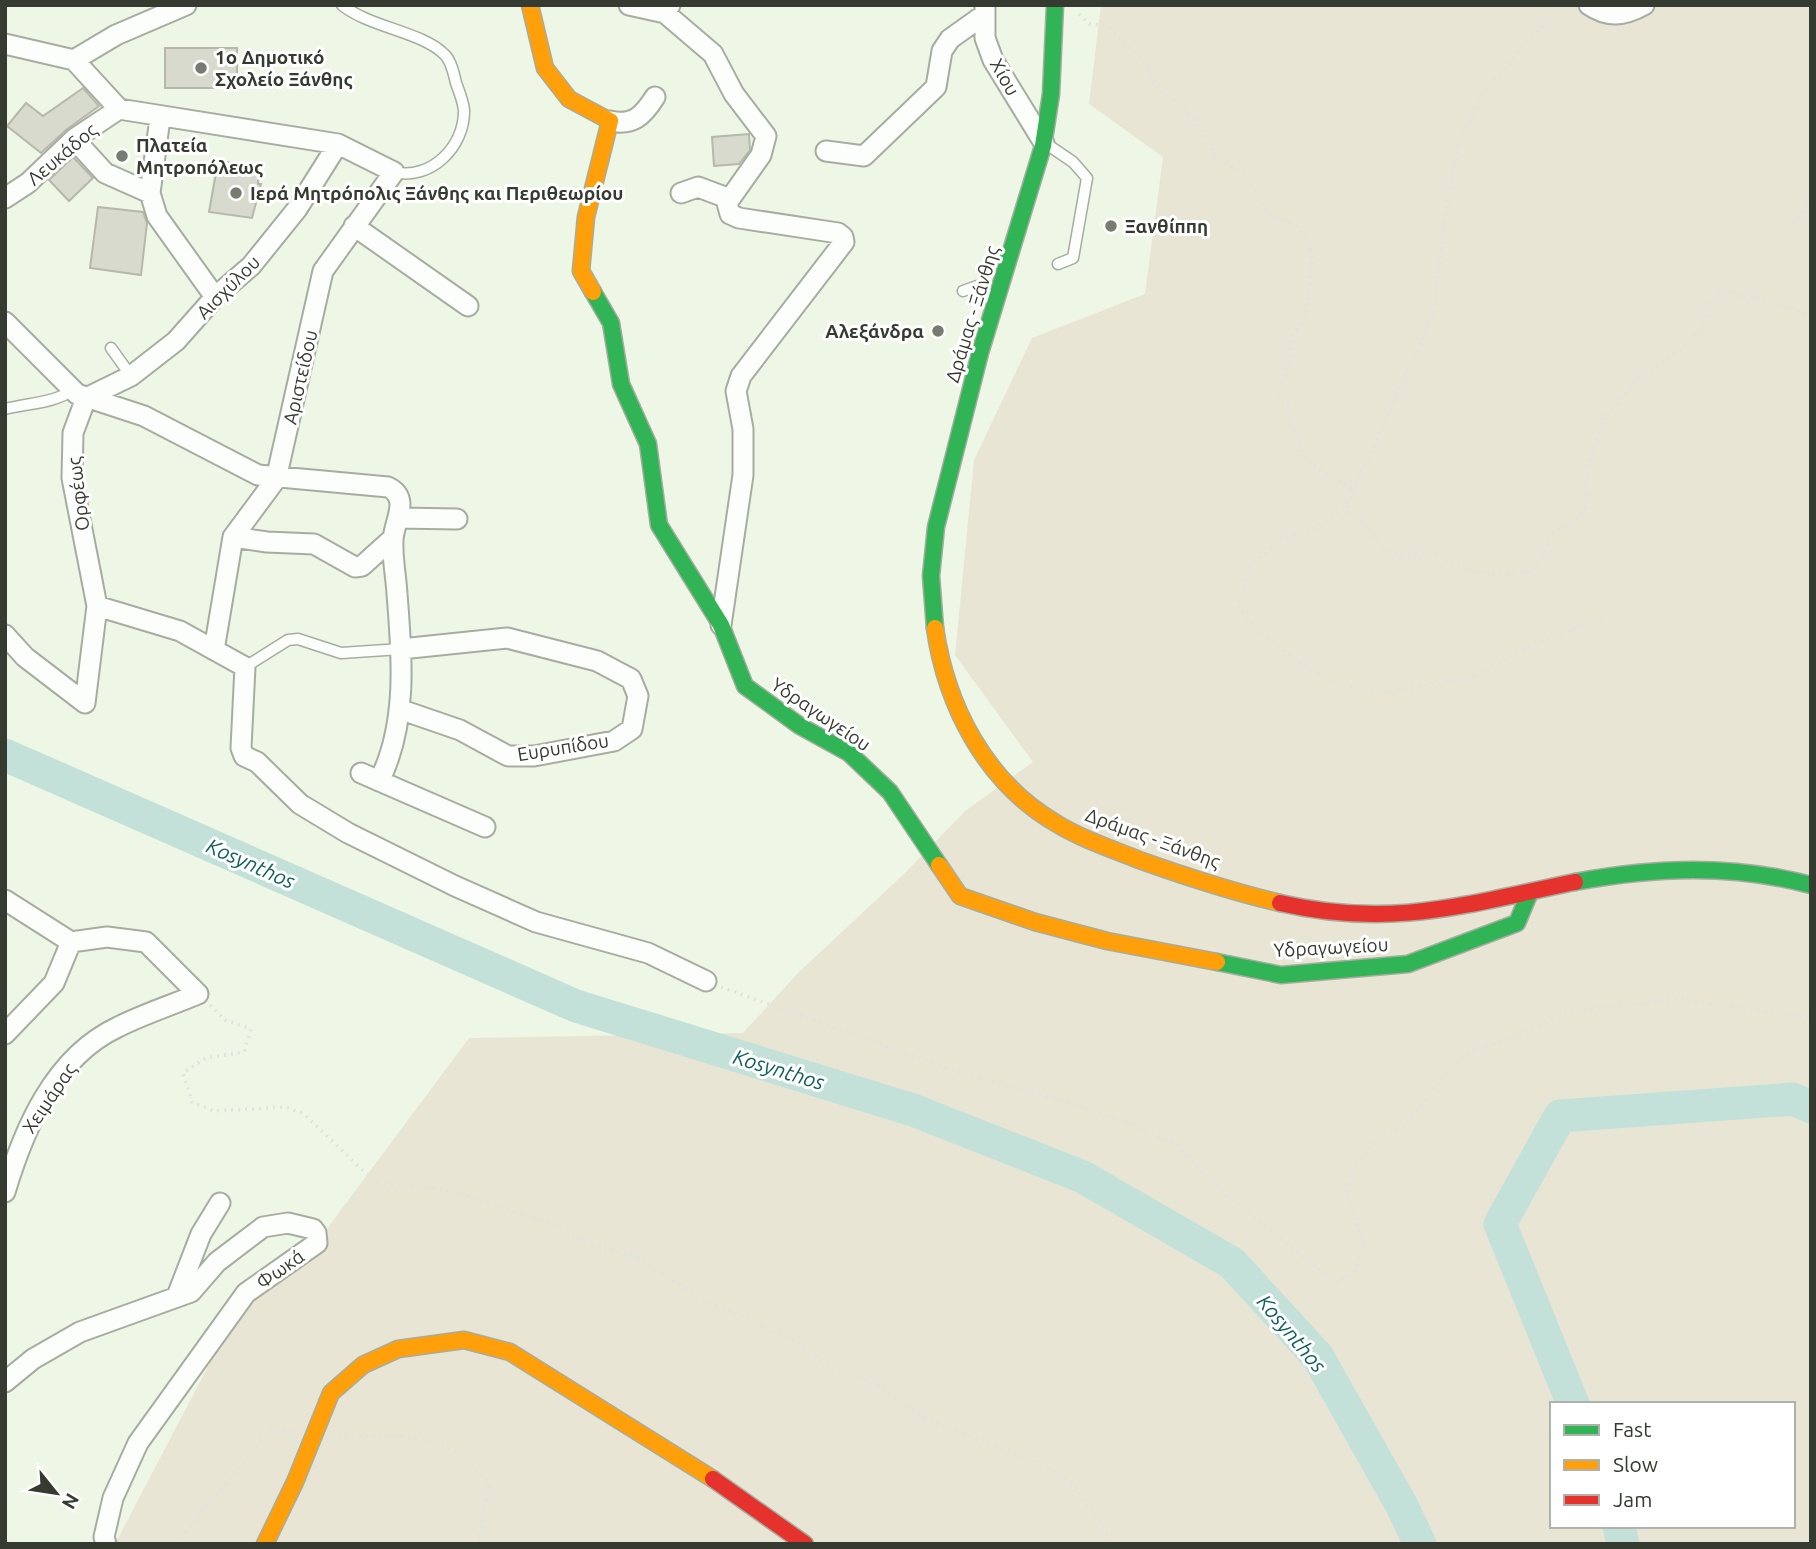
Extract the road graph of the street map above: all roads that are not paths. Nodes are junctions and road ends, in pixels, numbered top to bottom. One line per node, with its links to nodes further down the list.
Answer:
1 (186, 5): 11 (street)
2 (342, 5): 20 (lane)
3 (530, 5): 15 (street)
4 (629, 5): 7 (street)
5 (1589, 5): 6 (street)
6 (1644, 5)
7 (668, 9): 24 (street)
8 (985, 10): 17 (street, Χίου); 19 (street)
9 (1055, 10): 17 (street, Δράμας - Ξάνθης)
10 (5, 44): 11 (street)
11 (74, 60): 13 (street)
12 (655, 97): 15 (street)
13 (119, 109): 14 (street); 16 (street, Λευκάδος)
14 (160, 118): 18 (street); 21 (street)
15 (610, 121): 42 (street, Υδραγωγείου)
16 (74, 139): 21 (street); 23 (street, Λευκάδος)
17 (1044, 143): 26 (lane); 29 (street, Δράμας - Ξάνθης)
18 (338, 144): 20 (street); 28 (street, Αισχύλου)
19 (826, 151)
20 (394, 172): 25 (street, Αριστείδου)
21 (150, 193): 28 (street)
22 (681, 193): 24 (street)
23 (5, 198)
24 (730, 199): 42 (street)
25 (354, 226): 30 (street); 36 (street, Αριστείδου)
26 (1058, 264)
27 (963, 291): 29 (lane)
28 (215, 297): 33 (street, Αισχύλου)
29 (996, 303): 50 (street, Δράμας - Ξάνθης)
30 (468, 306)
31 (5, 322): 34 (street)
32 (111, 348): 33 (lane)
33 (131, 376): 34 (street, Αισχύλου)
34 (80, 394): 35 (lane); 36 (street); 41 (street, Ορφέως)
35 (5, 409)
36 (276, 479): 37 (street); 39 (street, Αριστείδου)
37 (399, 518): 38 (street); 40 (street)
38 (457, 519)
39 (233, 537): 40 (street); 45 (street, Αριστείδου)
40 (393, 538): 44 (street)
41 (97, 606): 43 (street, Ορφέως); 45 (street)
42 (721, 625): 50 (street, Υδραγωγείου)
43 (5, 635)
44 (401, 649): 46 (lane); 47 (street); 47 (street, Ευρυπίδου)
45 (214, 650): 46 (street)
46 (245, 667): 53 (street)
47 (399, 709): 48 (street)
48 (485, 827)
49 (1811, 885): 50 (street, Δράμας - Ξάνθης)
50 (1530, 892)
51 (5, 900): 52 (street)
52 (71, 942): 54 (street); 55 (street, Χειμάρας)
53 (706, 981)
54 (5, 1034)
55 (5, 1192)
56 (220, 1203): 57 (street)
57 (177, 1296): 58 (street, Φωκά); 59 (street, Φωκά)
58 (5, 1382)
59 (106, 1544)
60 (265, 1544): 61 (street)
61 (805, 1544)

